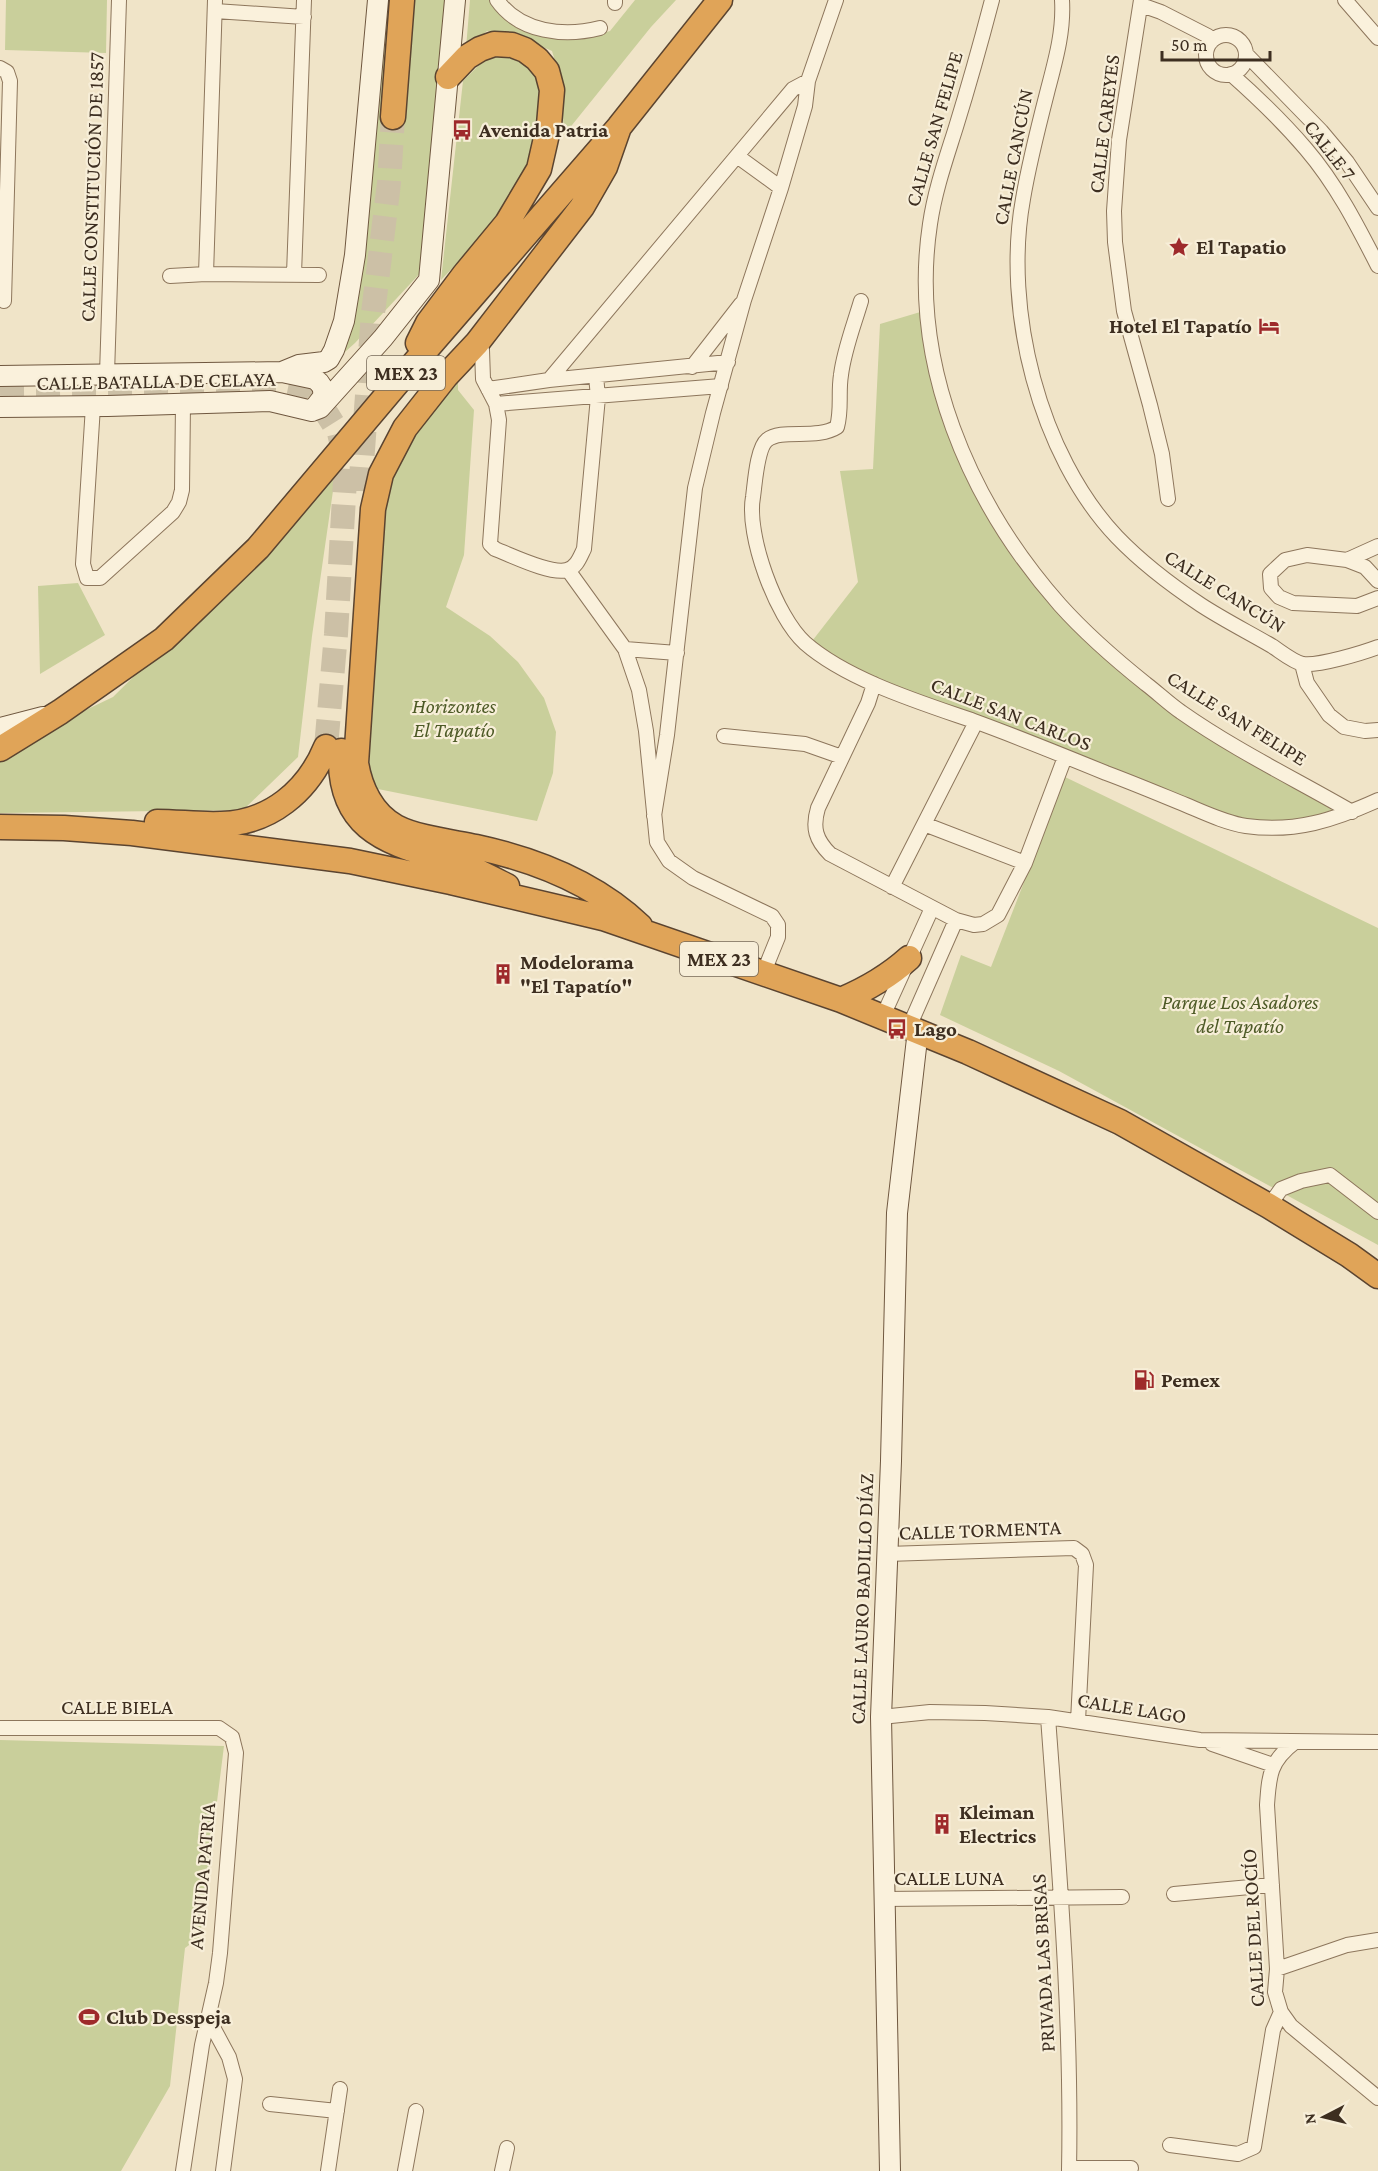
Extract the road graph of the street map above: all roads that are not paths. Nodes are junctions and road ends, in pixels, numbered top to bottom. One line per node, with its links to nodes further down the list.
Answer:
1 (119, 0): 41 (street, CALLE CONSTITUCIÓN DE 1857)
2 (304, 0): 14 (street)
3 (378, 0): 40 (street)
4 (402, 0): 23 (highway)
5 (455, 0): 21 (street)
6 (497, 0): 15 (street)
7 (720, 0): 24 (highway, MEX 23)
8 (836, 0): 22 (street)
9 (992, 0): 78 (street, CALLE SAN FELIPE)
10 (1062, 0): 65 (street, CALLE CANCÚN)
11 (1345, 0): 16 (street)
12 (1141, 3): 17 (street); 56 (street, CALLE CAREYES)
13 (215, 5): 14 (street); 29 (street)
14 (304, 17): 30 (street)
15 (600, 28)
16 (1378, 38)
17 (1211, 42): 18 (street); 20 (street)
18 (1246, 54): 20 (street); 27 (street, CALLE 7)
19 (3, 70): 33 (street)
20 (1231, 74): 28 (street, CALLE 7)
21 (448, 77): 46 (highway); 54 (street)
22 (807, 81): 25 (street); 26 (street)
23 (393, 117)
24 (619, 127): 37 (highway); 46 (highway, MEX 23)
25 (737, 156): 26 (street); 45 (street)
26 (781, 188): 34 (street)
27 (1378, 208)
28 (1378, 266)
29 (206, 274): 30 (street); 32 (street)
30 (294, 274): 31 (street)
31 (319, 275)
32 (170, 276)
33 (2, 278): 35 (street)
34 (744, 300): 38 (street); 39 (street)
35 (4, 301)
36 (861, 301): 66 (street, CALLE SAN CARLOS)
37 (477, 343): 43 (highway); 48 (street)
38 (728, 362): 39 (street); 47 (street)
39 (692, 367): 44 (street)
40 (282, 372): 41 (street, CALLE BATALLA DE CELAYA); 54 (street)
41 (107, 374): 42 (street, CALLE BATALLA DE CELAYA)
42 (0, 376)
43 (446, 376): 55 (highway); 88 (highway)
44 (596, 376): 45 (street); 49 (street)
45 (549, 380): 48 (street)
46 (398, 382): 55 (highway, MEX 23)
47 (721, 386): 49 (street); 64 (street)
48 (489, 389): 51 (street)
49 (598, 397): 51 (street); 59 (street)
50 (183, 404): 52 (street, CALLE BATALLA DE CELAYA); 52 (street); 54 (street, CALLE BATALLA DE CELAYA)
51 (496, 405): 59 (street)
52 (93, 406): 53 (street, CALLE BATALLA DE CELAYA)
53 (0, 407)
54 (312, 411)
55 (322, 473): 67 (highway, MEX 23)
56 (1168, 499)
57 (1378, 546): 58 (street)
58 (1347, 560): 60 (street); 61 (street)
59 (568, 570): 63 (street)
60 (1378, 581)
61 (1378, 598)
62 (1378, 647): 65 (street)
63 (625, 649): 64 (street); 71 (street)
64 (677, 653): 72 (street)
65 (1302, 664): 70 (street)
66 (874, 684): 68 (street, CALLE SAN CARLOS); 75 (street)
67 (60, 712): 69 (street); 74 (highway, MEX 23)
68 (976, 722): 76 (street, CALLE SAN CARLOS); 80 (street)
69 (0, 728)
70 (1378, 730)
71 (646, 731): 72 (street); 79 (street)
72 (667, 735): 79 (street)
73 (724, 736): 75 (street)
74 (0, 749)
75 (842, 757): 84 (street)
76 (1065, 757): 78 (street, CALLE SAN CARLOS); 83 (street)
77 (1378, 800): 78 (street)
78 (1352, 812)
79 (654, 816): 90 (street)
80 (924, 824): 83 (street); 84 (street)
81 (0, 827): 82 (highway, MEX 23)
82 (64, 828): 85 (highway, MEX 23); 85 (highway)
83 (1025, 863): 87 (street)
84 (892, 887): 86 (street)
85 (544, 904): 88 (highway, MEX 23)
86 (932, 908): 87 (street); 89 (street)
87 (956, 920): 93 (street)
88 (648, 934): 90 (highway, MEX 23)
89 (909, 958): 91 (highway); 92 (street)
90 (763, 974): 91 (highway, MEX 23)
91 (841, 1000): 92 (highway, MEX 23)
92 (883, 1017): 93 (highway, MEX 23)
93 (913, 1029): 94 (highway, MEX 23); 97 (street, CALLE LAURO BADILLO DÍAZ)
94 (1269, 1206): 95 (street); 96 (highway, MEX 23)
95 (1378, 1212)
96 (1378, 1276)
97 (888, 1554): 98 (street, CALLE LAURO BADILLO DÍAZ); 100 (street, CALLE TORMENTA)
98 (881, 1717): 99 (street, CALLE LAGO); 110 (street, CALLE LAURO BADILLO DÍAZ)
99 (1048, 1717): 100 (street, CALLE LAGO); 111 (street, PRIVADA LAS BRISAS)
100 (1078, 1721): 103 (street, CALLE LAGO)
101 (0, 1728): 102 (street, CALLE BIELA)
102 (232, 1737): 115 (street, AVENIDA PATRIA)
103 (1200, 1740): 104 (street, CALLE LAGO); 106 (street)
104 (1295, 1742): 105 (street, CALLE LAGO); 106 (street)
105 (1378, 1742)
106 (1273, 1765): 107 (street, CALLE DEL ROCÍO)
107 (1272, 1885): 108 (street); 113 (street, CALLE DEL ROCÍO)
108 (1174, 1894)
109 (1122, 1897): 111 (street, CALLE LUNA)
110 (883, 1899): 111 (street, CALLE LUNA); 130 (street, CALLE LAURO BADILLO DÍAZ)
111 (1061, 1899): 124 (street, PRIVADA LAS BRISAS)
112 (1378, 1940): 113 (street)
113 (1277, 1969): 114 (street, CALLE DEL ROCÍO)
114 (1281, 2012): 117 (street); 121 (street, CALLE DEL ROCÍO)
115 (208, 2018): 125 (street, AVENIDA PATRIA); 126 (street)
116 (340, 2089): 119 (street)
117 (1378, 2098)
118 (270, 2104): 119 (street)
119 (337, 2110): 127 (street)
120 (416, 2111): 128 (street)
121 (1170, 2145)
122 (507, 2148): 129 (street)
123 (1131, 2168): 124 (street)
124 (1069, 2170)
125 (183, 2171)
126 (223, 2171)
127 (328, 2171)
128 (405, 2171)
129 (502, 2171)
130 (890, 2171)

